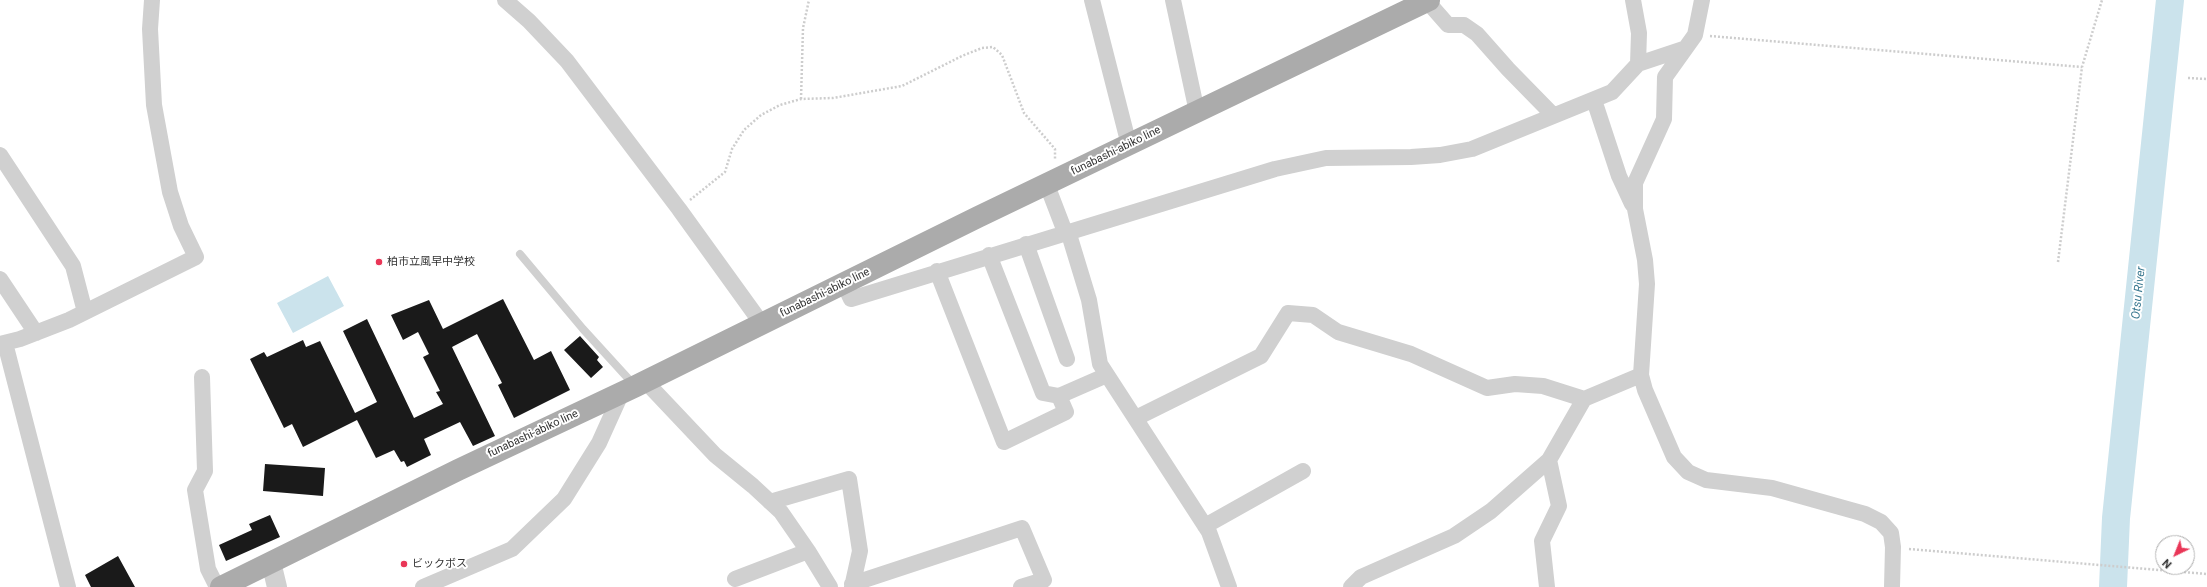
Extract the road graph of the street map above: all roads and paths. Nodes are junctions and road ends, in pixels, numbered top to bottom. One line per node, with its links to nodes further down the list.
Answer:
1 (152, 0): 33 (street)
2 (505, 0): 23 (street)
3 (809, 0): 16 (path)
4 (1092, 0): 20 (street)
5 (1173, 0): 18 (street)
6 (1427, 0): 18 (main road, funabashi-abiko line); 19 (street)
7 (1633, 0): 12 (street)
8 (1702, 0): 10 (street)
9 (2102, 0): 13 (path)
10 (1695, 35): 11 (street); 13 (path)
11 (1683, 49): 12 (street); 24 (street)
12 (1638, 64): 17 (street)
13 (2082, 67): 29 (path)
14 (2188, 78): 15 (path)
15 (2207, 79)
16 (801, 99): 22 (path); 23 (path)
17 (1594, 100): 19 (street); 24 (street)
18 (1197, 112): 20 (main road, funabashi-abiko line)
19 (1553, 115): 25 (street)
20 (1129, 145): 22 (main road, funabashi-abiko line)
21 (0, 155): 33 (street)
22 (1051, 183): 25 (street); 32 (main road, funabashi-abiko line)
23 (679, 209): 34 (street)
24 (1634, 209): 38 (street)
25 (1067, 232): 26 (street); 39 (street)
26 (1026, 244): 28 (street); 37 (street)
27 (520, 254): 41 (lane)
28 (990, 255): 30 (street); 42 (street)
29 (2058, 262)
30 (937, 272): 32 (street); 42 (street)
31 (0, 279): 35 (street)
32 (844, 284): 34 (main road, funabashi-abiko line)
33 (85, 312): 35 (street)
34 (762, 324): 41 (main road, funabashi-abiko line)
35 (36, 333): 36 (street)
36 (2, 344): 55 (street)
37 (1067, 360)
38 (1641, 374): 43 (street); 49 (street)
39 (1107, 375): 42 (street); 44 (street)
40 (202, 376): 56 (street)
41 (634, 386): 47 (street); 51 (main road, funabashi-abiko line); 59 (street)
42 (1059, 396)
43 (1584, 399): 44 (street); 45 (street)
44 (1136, 418): 48 (street)
45 (1549, 460): 63 (street); 64 (street)
46 (1303, 471): 48 (street)
47 (770, 502): 50 (street); 54 (street)
48 (1205, 526): 62 (street)
49 (1893, 547): 52 (path); 65 (street)
50 (808, 551): 53 (street); 60 (street)
51 (271, 562): 57 (main road, funabashi-abiko line); 58 (street)
52 (2207, 574)
53 (735, 579)
54 (852, 585): 61 (street)
55 (68, 587)
56 (217, 587)
57 (221, 587)
58 (277, 587)
59 (422, 587)
60 (830, 587)
61 (1021, 587)
62 (1229, 587)
63 (1351, 587)
64 (1547, 587)
65 (1892, 587)

